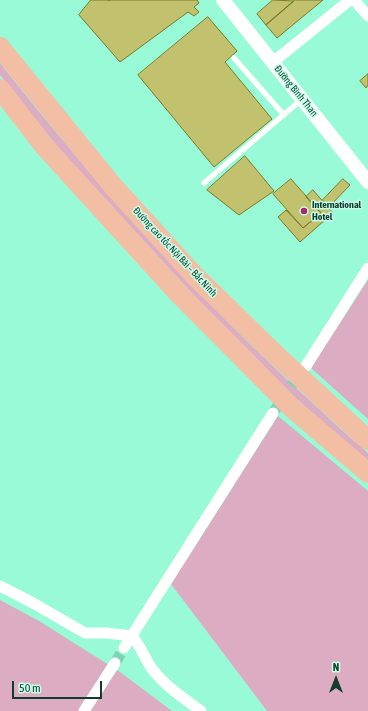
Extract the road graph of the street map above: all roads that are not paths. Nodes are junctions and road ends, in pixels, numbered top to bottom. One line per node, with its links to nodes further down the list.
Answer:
1 (223, 0): 7 (street, Đường Bình Than)
2 (350, 0): 7 (street)
3 (354, 0): 4 (street)
4 (368, 16)
5 (0, 47): 16 (highway, Đường cao tốc Nội Bài – Bắc Ninh)
6 (234, 58): 10 (lane)
7 (272, 62): 9 (street, Đường Bình Than)
8 (0, 89): 17 (highway)
9 (302, 99): 10 (lane); 11 (street, Đường Bình Than)
10 (284, 115): 12 (lane)
11 (368, 182)
12 (204, 183)
13 (368, 268): 14 (street)
14 (306, 366)
15 (273, 413): 19 (street)
16 (368, 440)
17 (368, 473)
18 (0, 586): 19 (street)
19 (132, 636): 20 (street); 23 (street)
20 (124, 648)
21 (115, 663): 22 (street)
22 (84, 711)
23 (201, 711)

